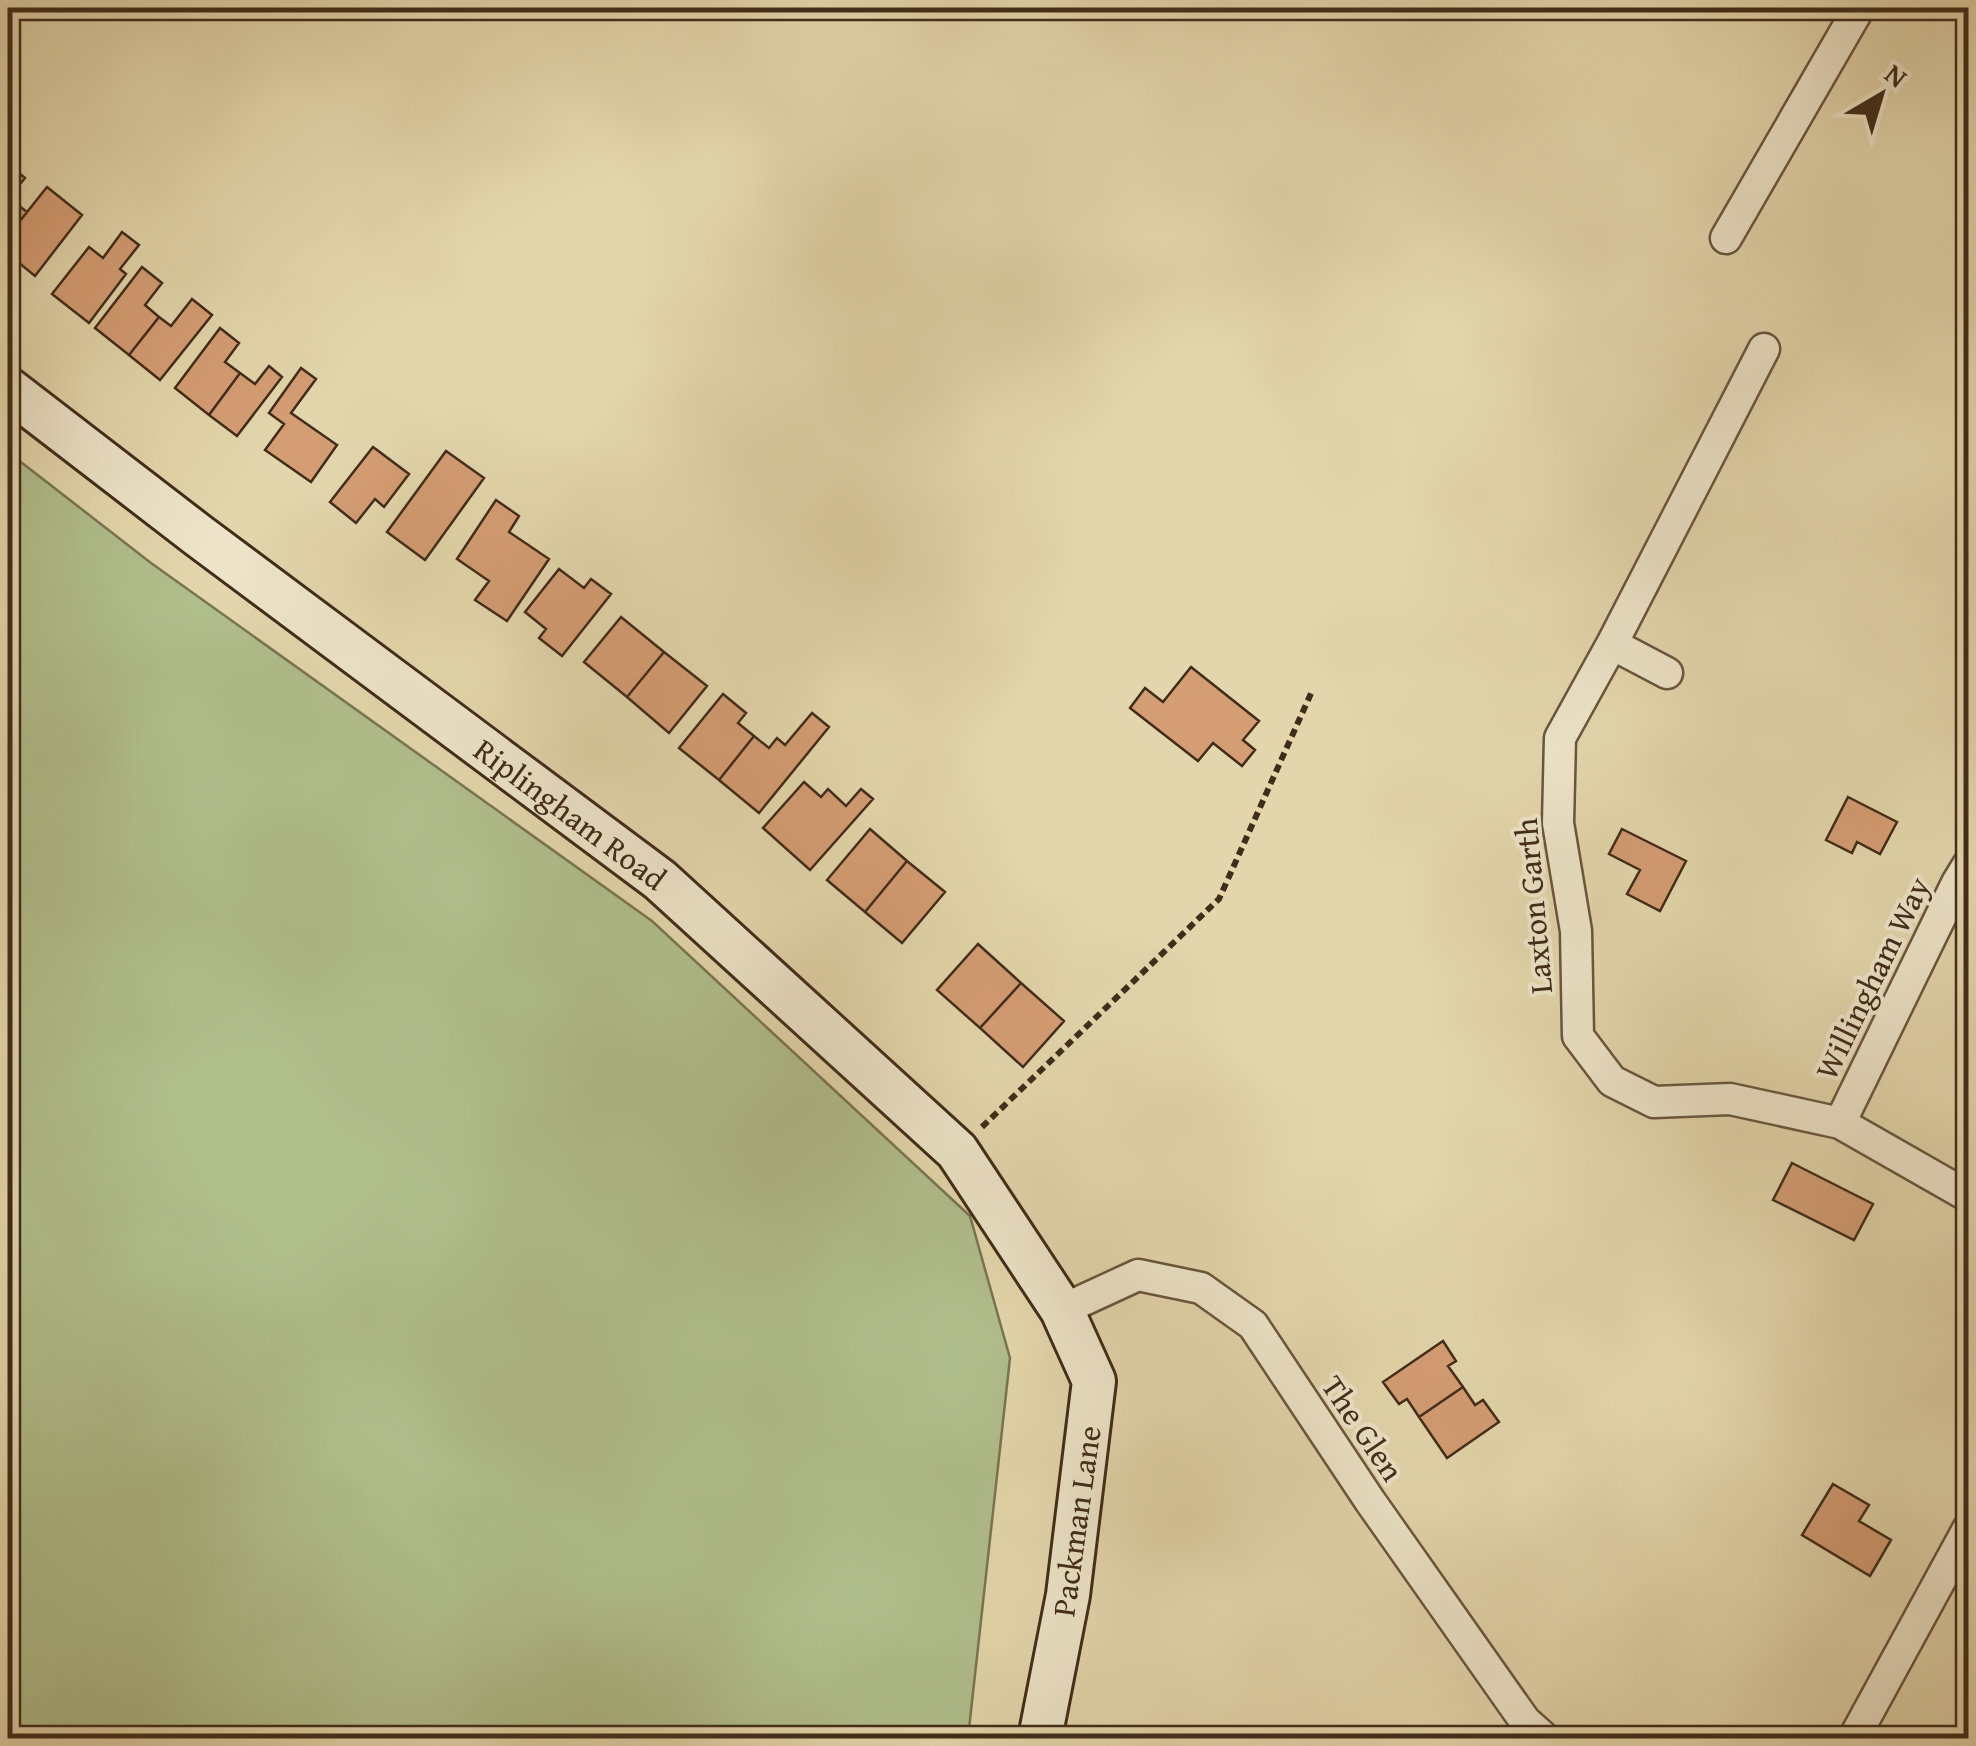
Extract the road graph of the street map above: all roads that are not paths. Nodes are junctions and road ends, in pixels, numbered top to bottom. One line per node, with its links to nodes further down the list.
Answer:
1 (1859, 8): 2 (street)
2 (1726, 238)
3 (1764, 349): 5 (street, Laxton Garth)
4 (8, 389): 10 (street, Riplingham Road)
5 (1612, 644): 6 (street); 8 (street, Laxton Garth)
6 (1667, 673)
7 (1968, 865): 8 (street, Willingham Way)
8 (1840, 1124): 9 (street, Laxton Garth)
9 (1968, 1196)
10 (1062, 1310): 12 (street, Packman Lane); 13 (street, The Glen)
11 (1968, 1529): 14 (street)
12 (1040, 1738)
13 (1544, 1738)
14 (1854, 1738)

